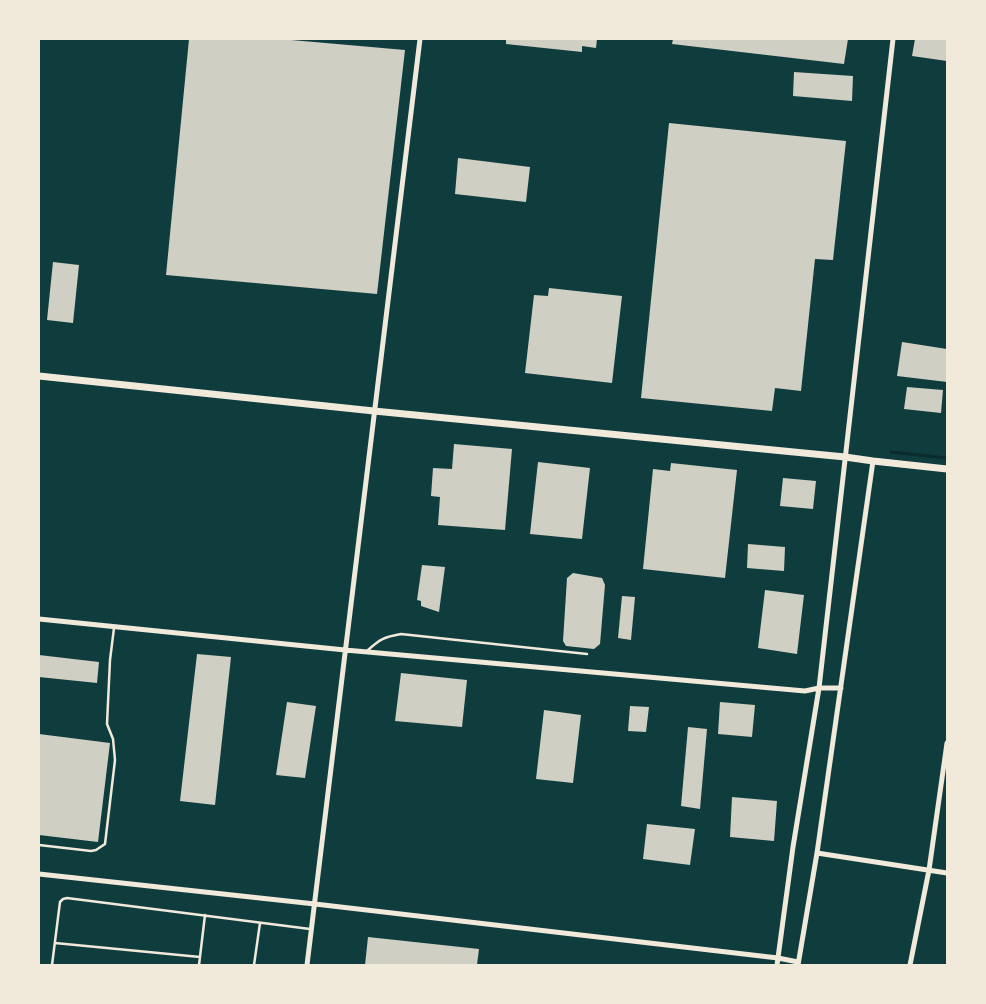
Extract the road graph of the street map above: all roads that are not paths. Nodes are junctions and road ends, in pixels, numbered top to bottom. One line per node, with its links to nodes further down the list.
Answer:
1 (420, 39): 4 (street)
2 (893, 39): 5 (street)
3 (39, 376): 4 (street)
4 (374, 411): 5 (street); 10 (street)
5 (845, 457): 6 (street); 13 (street)
6 (873, 461): 7 (street); 14 (street)
7 (947, 468)
8 (39, 619): 9 (street)
9 (114, 626): 10 (street); 16 (lane)
10 (345, 650): 11 (street); 21 (street)
11 (366, 652): 12 (lane); 13 (street)
12 (587, 654)
13 (819, 688): 14 (street); 27 (street)
14 (841, 688): 17 (street)
15 (947, 743): 18 (street)
16 (39, 845)
17 (817, 853): 18 (street); 28 (street)
18 (929, 870): 19 (street); 34 (street)
19 (947, 873)
20 (39, 874): 21 (street)
21 (315, 904): 24 (street); 27 (street)
22 (205, 915): 23 (lane); 25 (lane); 26 (lane)
23 (260, 923): 24 (lane); 31 (lane)
24 (312, 929): 32 (street)
25 (55, 943): 26 (lane); 29 (lane)
26 (200, 957): 30 (lane)
27 (778, 958): 28 (street); 33 (street)
28 (798, 964)
29 (52, 965)
30 (199, 965)
31 (254, 965)
32 (307, 965)
33 (777, 965)
34 (910, 965)

